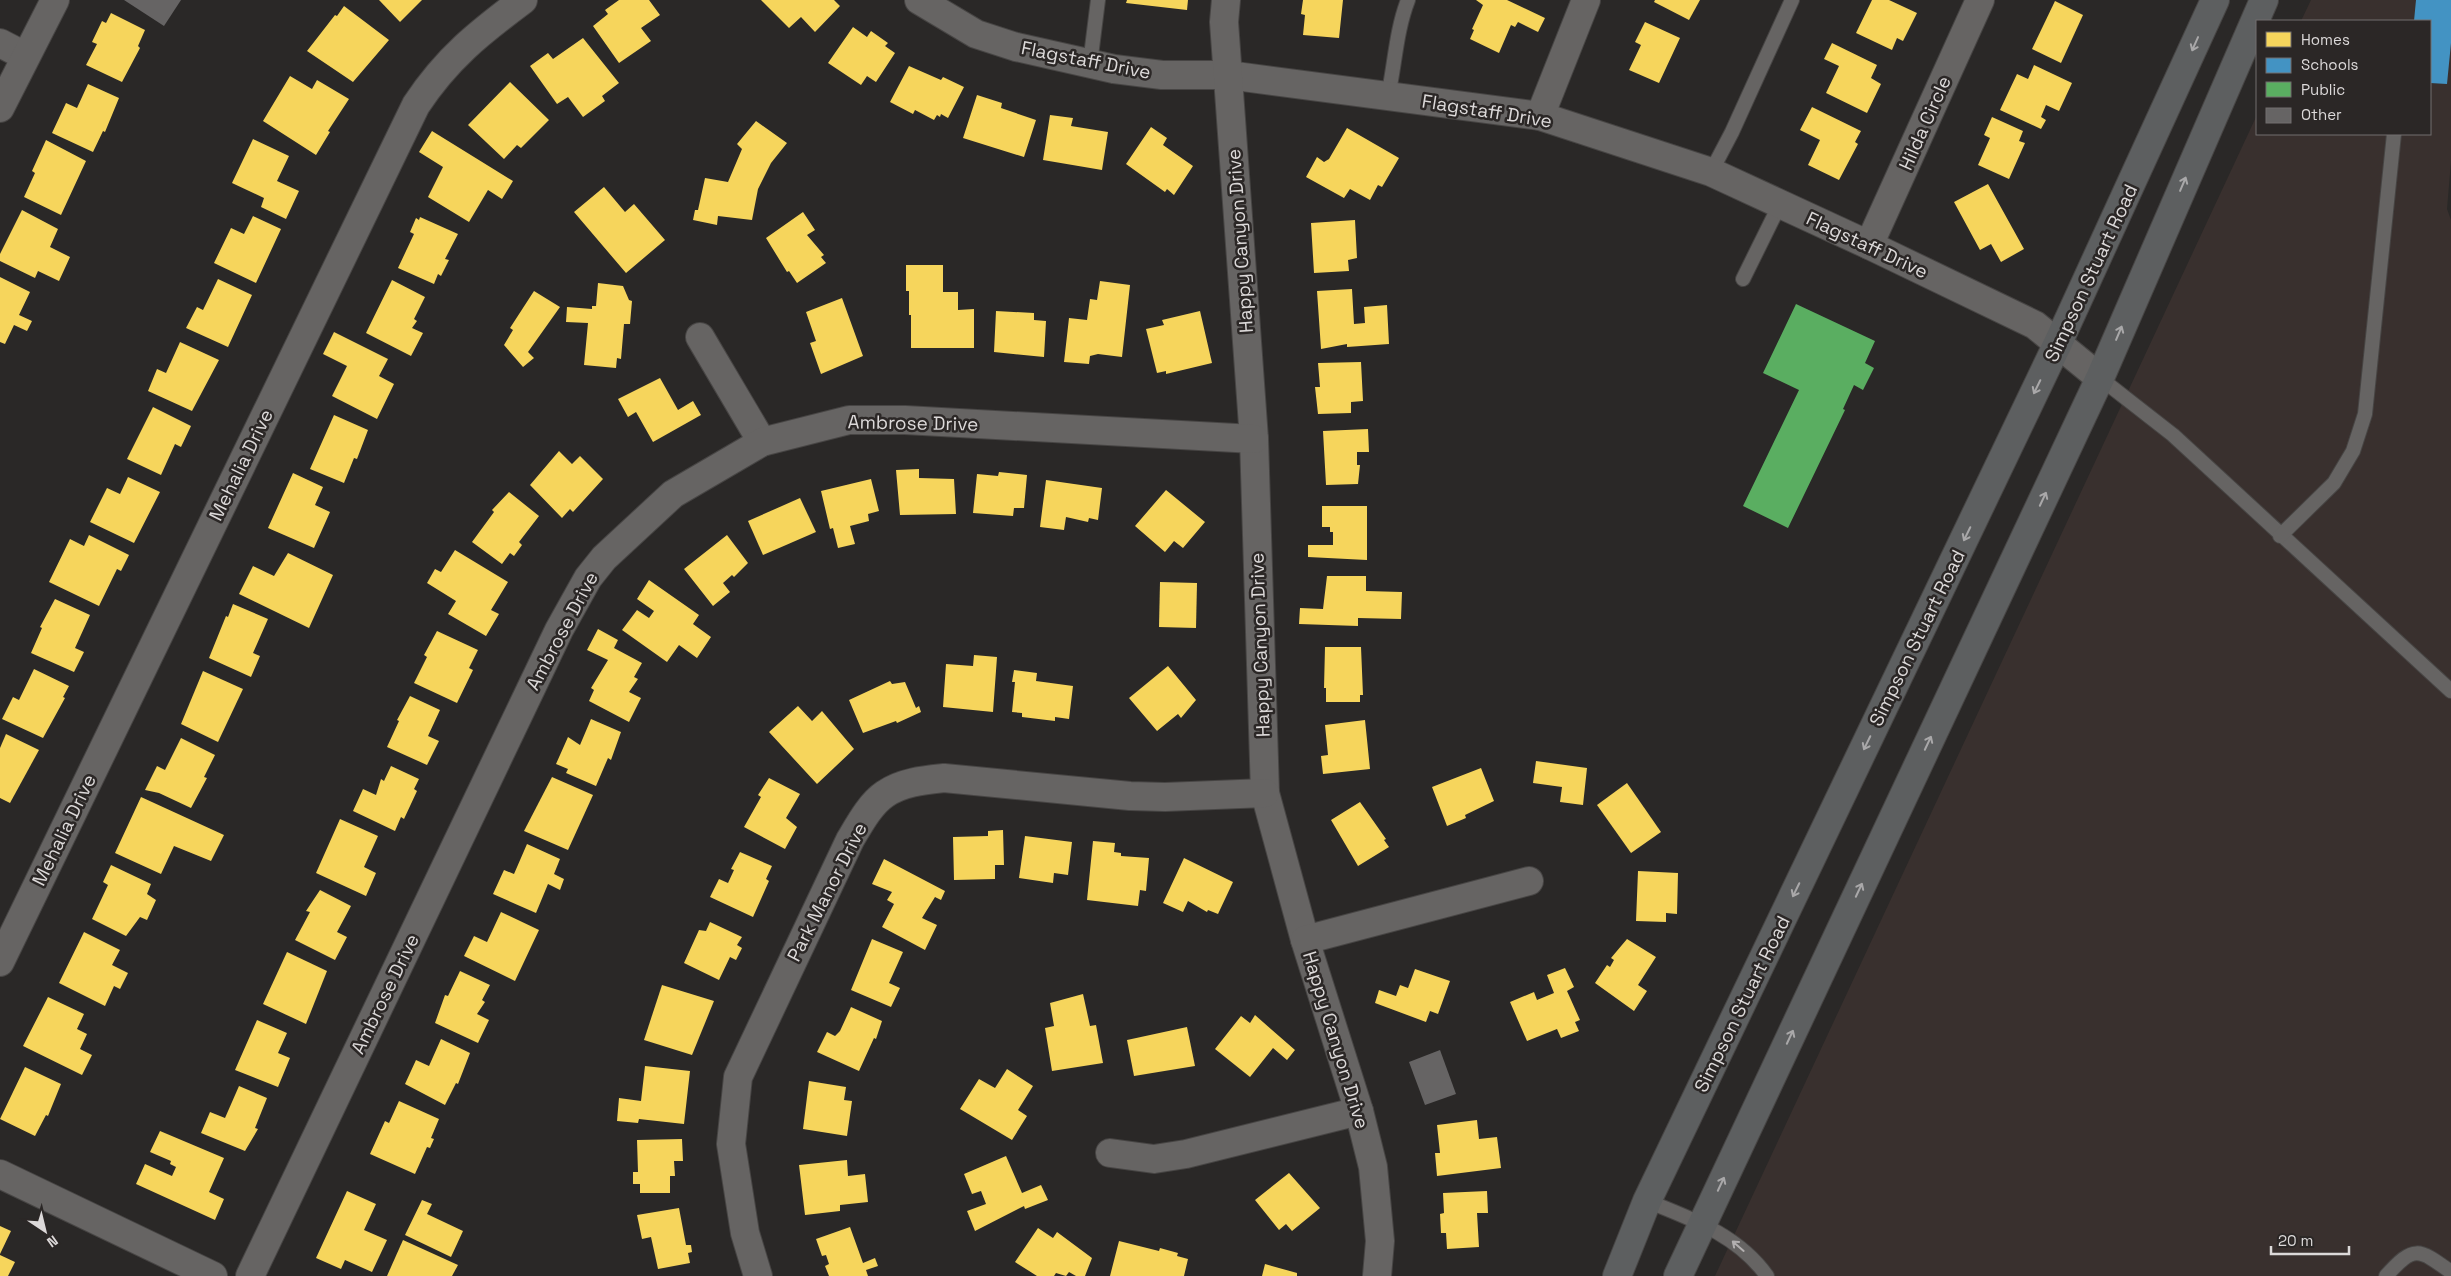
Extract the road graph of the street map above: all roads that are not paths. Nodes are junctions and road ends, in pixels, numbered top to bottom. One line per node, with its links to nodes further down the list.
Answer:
1 (55, 0): 16 (street)
2 (523, 0): 37 (street, Mehalia Drive)
3 (919, 0): 17 (street, Flagstaff Drive)
4 (1098, 0): 17 (lane)
5 (1226, 0): 18 (street, Happy Canyon Drive)
6 (1408, 0): 19 (lane)
7 (1586, 0): 21 (street)
8 (1792, 0): 23 (lane)
9 (1980, 0): 25 (street, Hilda Circle)
10 (2215, 0): 28 (main road, Simpson Stuart Road, one-way to 28)
11 (2264, 0): 12 (main road)
12 (2258, 20)
13 (2256, 27): 15 (main road)
14 (0, 43): 16 (street)
15 (2249, 50): 29 (main road, one-way to 15)
16 (25, 56): 20 (street)
17 (1090, 64): 18 (street, Flagstaff Drive)
18 (1228, 75): 19 (street, Flagstaff Drive); 30 (street, Happy Canyon Drive)
19 (1388, 96): 21 (street, Flagstaff Drive)
20 (0, 108)
21 (1540, 116): 23 (street, Flagstaff Drive)
22 (2394, 135): 32 (lane)
23 (1711, 172): 24 (street, Flagstaff Drive)
24 (1780, 204): 25 (street, Flagstaff Drive); 26 (lane)
25 (1869, 245): 28 (street, Flagstaff Drive)
26 (1743, 279)
27 (700, 337): 31 (street)
28 (2058, 343): 29 (street, Flagstaff Drive); 41 (main road, Simpson Stuart Road, one-way to 41)
29 (2100, 378): 32 (lane); 42 (main road, one-way to 29)
30 (1254, 439): 31 (street, Ambrose Drive); 34 (street, Happy Canyon Drive)
31 (762, 442): 45 (street, Ambrose Drive)
32 (2280, 536): 33 (lane)
33 (2451, 691)
34 (1265, 793): 36 (street, Happy Canyon Drive); 46 (street, Park Manor Drive)
35 (1529, 880): 36 (street)
36 (1305, 940): 38 (street, Happy Canyon Drive)
37 (0, 962)
38 (1359, 1111): 39 (street); 47 (street, Happy Canyon Drive)
39 (1110, 1153)
40 (0, 1174): 44 (street)
41 (1647, 1201): 42 (lane); 48 (main road, Simpson Stuart Road)
42 (1703, 1223): 49 (main road); 50 (lane, one-way to 42)
43 (2451, 1272): 51 (lane)
44 (213, 1276)
45 (250, 1276)
46 (758, 1276)
47 (1377, 1276)
48 (1617, 1276)
49 (1678, 1276)
50 (1767, 1276)
51 (2386, 1276)

